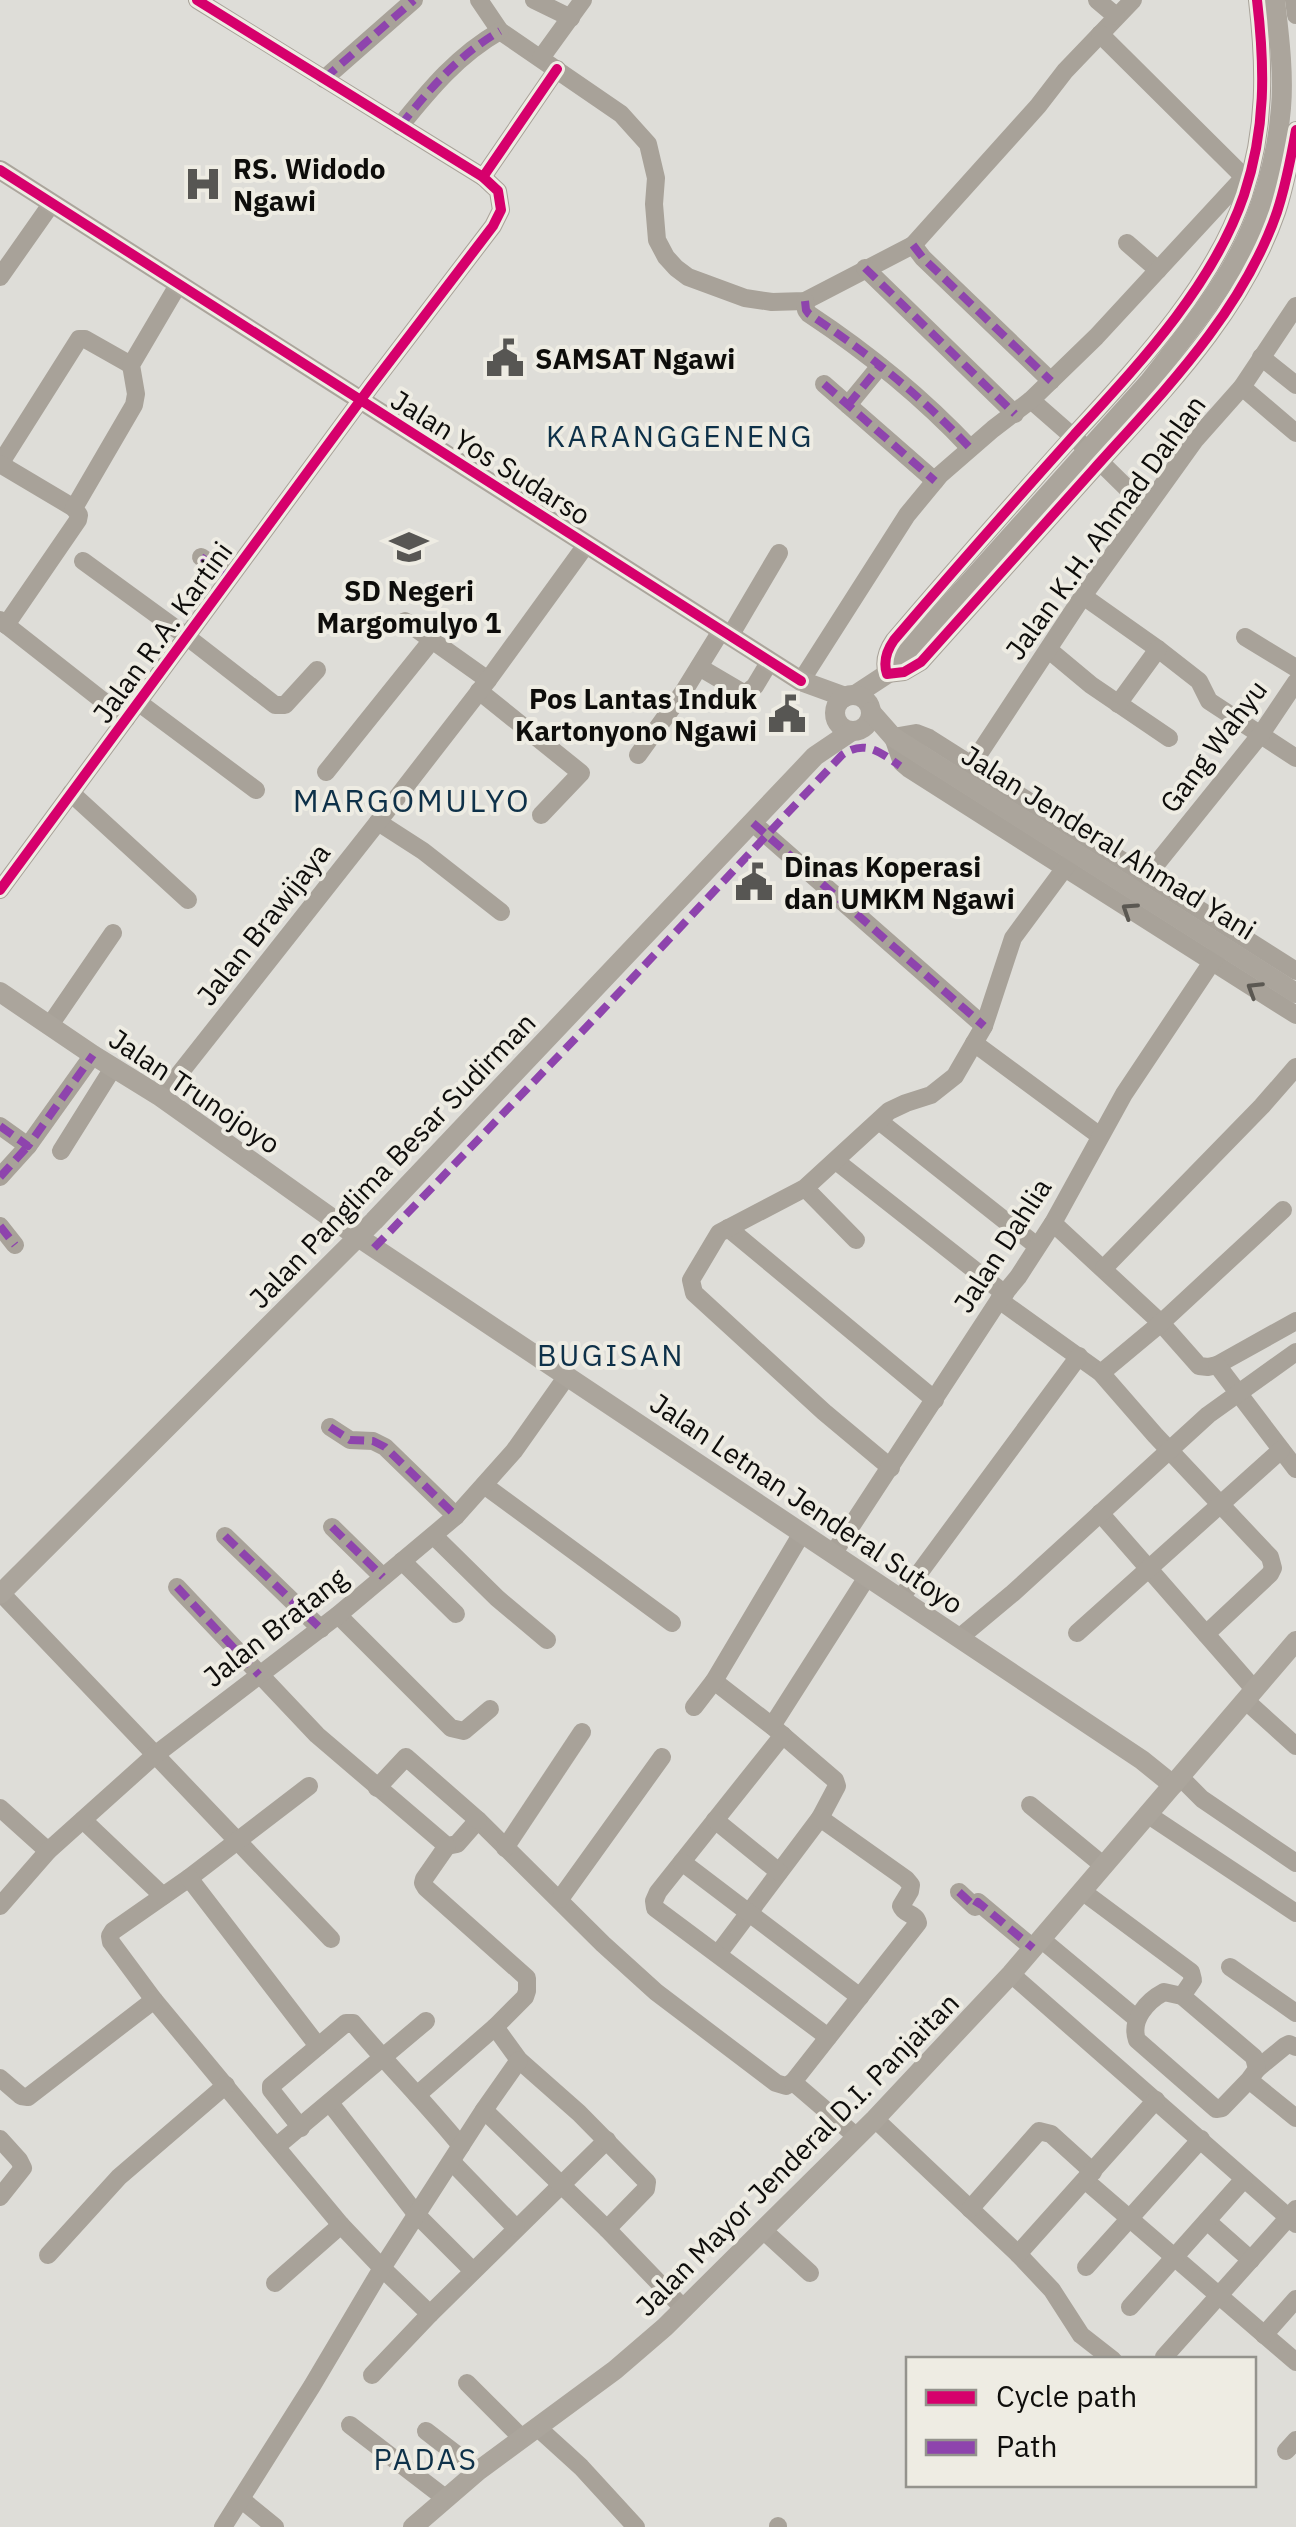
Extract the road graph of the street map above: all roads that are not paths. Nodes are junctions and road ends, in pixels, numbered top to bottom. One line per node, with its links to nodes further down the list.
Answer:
1 (197, 0): 17 (street)
2 (414, 0): 17 (street)
3 (478, 0): 14 (street)
4 (534, 0): 13 (street)
5 (583, 0): 13 (street)
6 (1097, 0): 12 (street)
7 (1133, 0): 12 (street)
8 (1257, 0): 23 (street)
9 (1275, 0): 20 (main road)
10 (1294, 0): 11 (street)
11 (1296, 15)
12 (1116, 16): 15 (street)
13 (570, 18): 16 (street)
14 (500, 32): 16 (street); 18 (street)
15 (1100, 34): 23 (street); 26 (street)
16 (549, 64): 22 (street); 31 (street)
17 (324, 79): 18 (street)
18 (400, 126): 22 (street)
19 (1296, 130): 20 (street)
20 (1283, 152): 23 (main road); 33 (street)
21 (0, 170): 24 (main road, Jalan Yos Sudarso)
22 (483, 176): 43 (street, Jalan R.A. Kartini)
23 (1253, 179): 28 (street); 33 (main road); 41 (street)
24 (52, 204): 29 (street); 30 (main road, Jalan Yos Sudarso)
25 (1128, 243): 28 (street)
26 (913, 245): 27 (street); 37 (street)
27 (865, 268): 31 (street); 45 (street)
28 (1158, 270): 37 (street)
29 (0, 277)
30 (178, 284): 35 (street); 43 (main road, Jalan Yos Sudarso)
31 (805, 300): 36 (street)
32 (1296, 306): 34 (street, Jalan K.H. Ahmad Dahlan)
33 (1213, 311): 41 (main road); 48 (street)
34 (1261, 357): 39 (street); 40 (street, Jalan K.H. Ahmad Dahlan)
35 (131, 365): 49 (street); 52 (street)
36 (880, 366): 44 (street); 47 (street)
37 (1052, 381): 42 (street)
38 (824, 384): 44 (street)
39 (1296, 386)
40 (1242, 387): 46 (street); 51 (street, Jalan K.H. Ahmad Dahlan)
41 (1126, 393): 48 (main road)
42 (1031, 400): 45 (street); 48 (street)
43 (360, 402): 53 (main road, Jalan Yos Sudarso); 58 (street, Jalan R.A. Kartini)
44 (848, 405): 50 (street)
45 (1014, 414): 47 (street)
46 (1296, 432)
47 (970, 448): 50 (street)
48 (1087, 449): 51 (street); 54 (main road); 60 (street)
49 (0, 464): 52 (street)
50 (935, 481): 74 (street)
51 (1146, 507): 59 (street, Jalan K.H. Ahmad Dahlan)
52 (74, 508): 62 (street)
53 (586, 544): 63 (main road, Jalan Yos Sudarso); 76 (street, Jalan Brawijaya)
54 (1010, 550): 60 (main road); 73 (street)
55 (779, 553): 63 (street)
56 (201, 557): 58 (street)
57 (83, 561): 64 (street)
58 (230, 576): 64 (street, Jalan R.A. Kartini)
59 (1083, 596): 67 (street); 68 (street, Jalan K.H. Ahmad Dahlan)
60 (927, 615): 73 (main road)
61 (405, 621): 66 (street)
62 (3, 622): 80 (street)
63 (726, 633): 69 (main road, Jalan Yos Sudarso); 70 (street)
64 (186, 636): 72 (street); 77 (street, Jalan R.A. Kartini)
65 (1245, 637): 71 (street)
66 (432, 640): 76 (street); 86 (street)
67 (1158, 649): 78 (street); 81 (street)
68 (1048, 650): 78 (street); 87 (street, Jalan K.H. Ahmad Dahlan)
69 (770, 661): 70 (street); 74 (main road, Jalan Yos Sudarso)
70 (699, 666): 84 (street)
71 (1296, 668)
72 (316, 670)
73 (887, 674): 79 (main road)
74 (804, 682): 79 (main road, Jalan Yos Sudarso)
75 (1296, 682): 81 (street, Gang Wahyu)
76 (484, 686): 90 (street); 91 (street, Jalan Brawijaya)
77 (138, 702): 80 (street, Jalan R.A. Kartini); 88 (street)
78 (1118, 704): 83 (street)
79 (853, 713): 82 (main road, Jalan Jenderal Ahmad Yani); 92 (main road, Jalan Panglima Besar Sudirman)
80 (126, 718): 89 (street, Jalan R.A. Kartini)
81 (1261, 734): 85 (street); 94 (street, Gang Wahyu)
82 (893, 737): 87 (main road, Jalan Jenderal Ahmad Yani); 93 (street)
83 (1168, 738)
84 (638, 755)
85 (1296, 758)
86 (326, 772)
87 (966, 774): 93 (main road, Jalan Jenderal Ahmad Yani); 94 (street)
88 (256, 790)
89 (71, 792): 95 (street, Jalan R.A. Kartini); 96 (street)
90 (541, 815)
91 (378, 822): 97 (street); 109 (street, Jalan Brawijaya)
92 (753, 822): 105 (street); 122 (main road, Jalan Panglima Besar Sudirman)
93 (1070, 861): 94 (main road, Jalan Jenderal Ahmad Yani); 99 (street, one-way to 93); 105 (street)
94 (1141, 884): 99 (main road, Jalan Jenderal Ahmad Yani)
95 (0, 890)
96 (188, 900)
97 (501, 912)
98 (114, 933): 104 (street)
99 (1221, 947): 100 (street); 102 (main road, Jalan Jenderal Ahmad Yani); 103 (street, one-way to 99); 112 (street, Jalan Dahlia)
100 (1296, 972)
101 (0, 992): 104 (main road, Jalan Trunojoyo)
102 (1296, 994)
103 (1296, 1016)
104 (50, 1026): 106 (main road, Jalan Trunojoyo)
105 (979, 1034): 110 (street); 112 (street)
106 (93, 1055): 108 (main road, Jalan Trunojoyo); 113 (street)
107 (1296, 1067): 126 (street)
108 (113, 1068): 109 (main road, Jalan Trunojoyo); 114 (street)
109 (161, 1097): 122 (main road, Jalan Trunojoyo)
110 (879, 1120): 115 (street); 125 (street)
111 (0, 1126): 113 (street)
112 (1100, 1136): 119 (street, Jalan Dahlia)
113 (28, 1146): 116 (street)
114 (61, 1151)
115 (836, 1161): 117 (street); 127 (street)
116 (0, 1177)
117 (805, 1188): 121 (street); 123 (street)
118 (1283, 1210): 129 (street)
119 (1053, 1223): 125 (street, Jalan Dahlia); 126 (street)
120 (0, 1226): 124 (street)
121 (728, 1228): 136 (street); 140 (street)
122 (358, 1237): 134 (main road, Jalan Letnan Jenderal Sutoyo); 157 (main road, Jalan Panglima Besar Sudirman)
123 (856, 1240)
124 (15, 1245)
125 (1037, 1246): 127 (street, Jalan Dahlia)
126 (1104, 1268): 129 (street)
127 (1002, 1297): 131 (street); 136 (street, Jalan Dahlia)
128 (1296, 1320): 132 (street)
129 (1161, 1322): 132 (street); 133 (street)
130 (1296, 1352): 135 (street)
131 (1080, 1356): 133 (street); 156 (street)
132 (1217, 1364): 135 (street)
133 (1101, 1373): 138 (street)
134 (567, 1376): 142 (street, Jalan Bratang); 147 (main road, Jalan Letnan Jenderal Sutoyo)
135 (1238, 1392): 138 (street); 139 (street)
136 (934, 1400): 140 (street, Jalan Dahlia)
137 (330, 1427): 145 (street)
138 (1170, 1450): 143 (street); 144 (street)
139 (1281, 1450): 141 (street); 143 (street)
140 (891, 1468): 150 (street, Jalan Dahlia)
141 (1296, 1469)
142 (484, 1485): 145 (street, Jalan Bratang); 160 (street)
143 (1222, 1504): 152 (street); 163 (street)
144 (1100, 1513): 152 (street); 164 (street)
145 (456, 1516): 149 (street, Jalan Bratang)
146 (332, 1527): 153 (street)
147 (802, 1534): 150 (main road, Jalan Letnan Jenderal Sutoyo); 168 (street)
148 (225, 1536): 161 (street)
149 (434, 1536): 151 (street, Jalan Bratang); 165 (street)
150 (833, 1554): 154 (main road, Jalan Letnan Jenderal Sutoyo)
151 (402, 1561): 153 (street, Jalan Bratang); 158 (street)
152 (1149, 1569): 162 (street); 163 (street)
153 (382, 1576): 159 (street, Jalan Bratang)
154 (867, 1577): 156 (main road, Jalan Letnan Jenderal Sutoyo); 172 (street)
155 (177, 1587): 167 (street)
156 (900, 1598): 164 (main road, Jalan Letnan Jenderal Sutoyo)
157 (3, 1604): 175 (street)
158 (456, 1614)
159 (338, 1615): 161 (street, Jalan Bratang); 171 (street)
160 (672, 1623)
161 (322, 1628): 167 (street, Jalan Bratang)
162 (1077, 1633)
163 (1206, 1634): 169 (street)
164 (959, 1638): 177 (main road, Jalan Letnan Jenderal Sutoyo)
165 (547, 1640)
166 (1292, 1653): 169 (main road, Jalan Mayor Jenderal D.I. Panjaitan)
167 (259, 1675): 175 (street, Jalan Bratang); 179 (street)
168 (714, 1681): 170 (street); 172 (street)
169 (1250, 1694): 174 (street); 177 (main road, Jalan Mayor Jenderal D.I. Panjaitan)
170 (694, 1707)
171 (490, 1709)
172 (778, 1731): 183 (street); 186 (street)
173 (582, 1732): 189 (street)
174 (1296, 1746)
175 (155, 1755): 184 (street, Jalan Bratang); 187 (street)
176 (662, 1757): 199 (street)
177 (1177, 1781): 182 (main road, Jalan Mayor Jenderal D.I. Panjaitan); 192 (street)
178 (309, 1786): 187 (street)
179 (378, 1788): 185 (street); 188 (street)
180 (1030, 1804): 193 (street)
181 (0, 1808): 190 (street)
182 (1147, 1814): 193 (main road, Jalan Mayor Jenderal D.I. Panjaitan); 202 (street)
183 (820, 1818): 194 (street); 209 (street)
184 (83, 1820): 190 (street, Jalan Bratang); 198 (street)
185 (478, 1820): 188 (street); 189 (street)
186 (715, 1820): 191 (street); 194 (street)
187 (238, 1841): 195 (street); 203 (street)
188 (447, 1846): 214 (street)
189 (505, 1848): 199 (street)
190 (48, 1851): 200 (street, Jalan Bratang)
191 (682, 1862): 201 (street); 205 (street)
192 (1296, 1863)
193 (1104, 1866): 196 (main road, Jalan Mayor Jenderal D.I. Panjaitan)
194 (779, 1872): 201 (street)
195 (189, 1878): 198 (street); 216 (street)
196 (1082, 1891): 204 (main road, Jalan Mayor Jenderal D.I. Panjaitan); 208 (street)
197 (959, 1892): 204 (street)
198 (163, 1896): 210 (street)
199 (560, 1899): 222 (street)
200 (0, 1906)
201 (748, 1913): 205 (street); 209 (street)
202 (1296, 1913)
203 (331, 1939)
204 (1037, 1944): 207 (main road, Jalan Mayor Jenderal D.I. Panjaitan); 212 (street)
205 (718, 1954): 215 (street)
206 (1230, 1966): 211 (street)
207 (1011, 1974): 225 (street); 229 (main road, Jalan Mayor Jenderal D.I. Panjaitan)
208 (1182, 1996): 212 (street); 220 (street)
209 (860, 1998): 215 (street)
210 (154, 2000): 221 (street); 223 (street)
211 (1296, 2013)
212 (1137, 2019): 220 (street)
213 (426, 2020): 218 (street)
214 (495, 2027): 219 (street); 224 (street)
215 (828, 2037): 222 (street)
216 (318, 2046): 218 (street); 230 (street)
217 (1296, 2047): 220 (street)
218 (382, 2059): 224 (street); 226 (street)
219 (519, 2060): 227 (street); 234 (street)
220 (1253, 2074): 228 (street)
221 (0, 2078)
222 (793, 2082): 231 (street)
223 (226, 2085): 235 (street); 251 (street)
224 (417, 2095): 236 (street)
225 (1156, 2100): 233 (street); 237 (street)
226 (330, 2103): 230 (street); 242 (street)
227 (484, 2110): 236 (street); 239 (street)
228 (1296, 2118)
229 (875, 2120): 231 (main road, Jalan Mayor Jenderal D.I. Panjaitan); 241 (street)
230 (300, 2128): 235 (street)
231 (857, 2137): 249 (main road, Jalan Mayor Jenderal D.I. Panjaitan)
232 (0, 2138): 240 (street)
233 (1202, 2139): 238 (street); 244 (street)
234 (607, 2140): 239 (street); 248 (street)
235 (277, 2146): 246 (street)
236 (457, 2154): 242 (street); 247 (street)
237 (1090, 2176): 241 (street); 244 (street); 250 (street)
238 (1244, 2179): 243 (street); 245 (street)
239 (562, 2186): 247 (street); 248 (street)
240 (0, 2197)
241 (970, 2209): 250 (street)
242 (416, 2216): 255 (street); 256 (street)
243 (1294, 2216): 253 (street)
244 (1130, 2218): 252 (street); 254 (street)
245 (1207, 2221): 252 (street); 253 (street)
246 (341, 2226): 255 (street); 258 (street)
247 (516, 2228): 256 (street)
248 (608, 2229): 262 (street)
249 (764, 2231): 257 (street); 262 (main road, Jalan Mayor Jenderal D.I. Panjaitan)
250 (1018, 2254): 265 (street)
251 (48, 2256)
252 (1174, 2257): 259 (street); 261 (street)
253 (1251, 2260): 259 (street)
254 (1086, 2267)
255 (382, 2268): 263 (street); 275 (street)
256 (473, 2272): 263 (street)
257 (810, 2272)
258 (275, 2283)
259 (1218, 2296): 264 (street); 266 (street)
260 (1296, 2299): 264 (street)
261 (1130, 2307)
262 (684, 2309): 272 (main road, Jalan Mayor Jenderal D.I. Panjaitan)
263 (430, 2314): 268 (street)
264 (1264, 2335): 267 (street)
265 (1110, 2357)
266 (1164, 2357)
267 (1296, 2362)
268 (372, 2376)
269 (467, 2382): 272 (street)
270 (350, 2425): 274 (street)
271 (426, 2430): 273 (street)
272 (530, 2433): 273 (main road, Jalan Mayor Jenderal D.I. Panjaitan); 276 (street)
273 (478, 2471): 274 (main road, Jalan Mayor Jenderal D.I. Panjaitan)
274 (445, 2498): 279 (main road, Jalan Mayor Jenderal D.I. Panjaitan)
275 (242, 2500): 277 (street); 278 (street)
276 (624, 2522)
277 (223, 2527)
278 (276, 2527)
279 (414, 2527)

